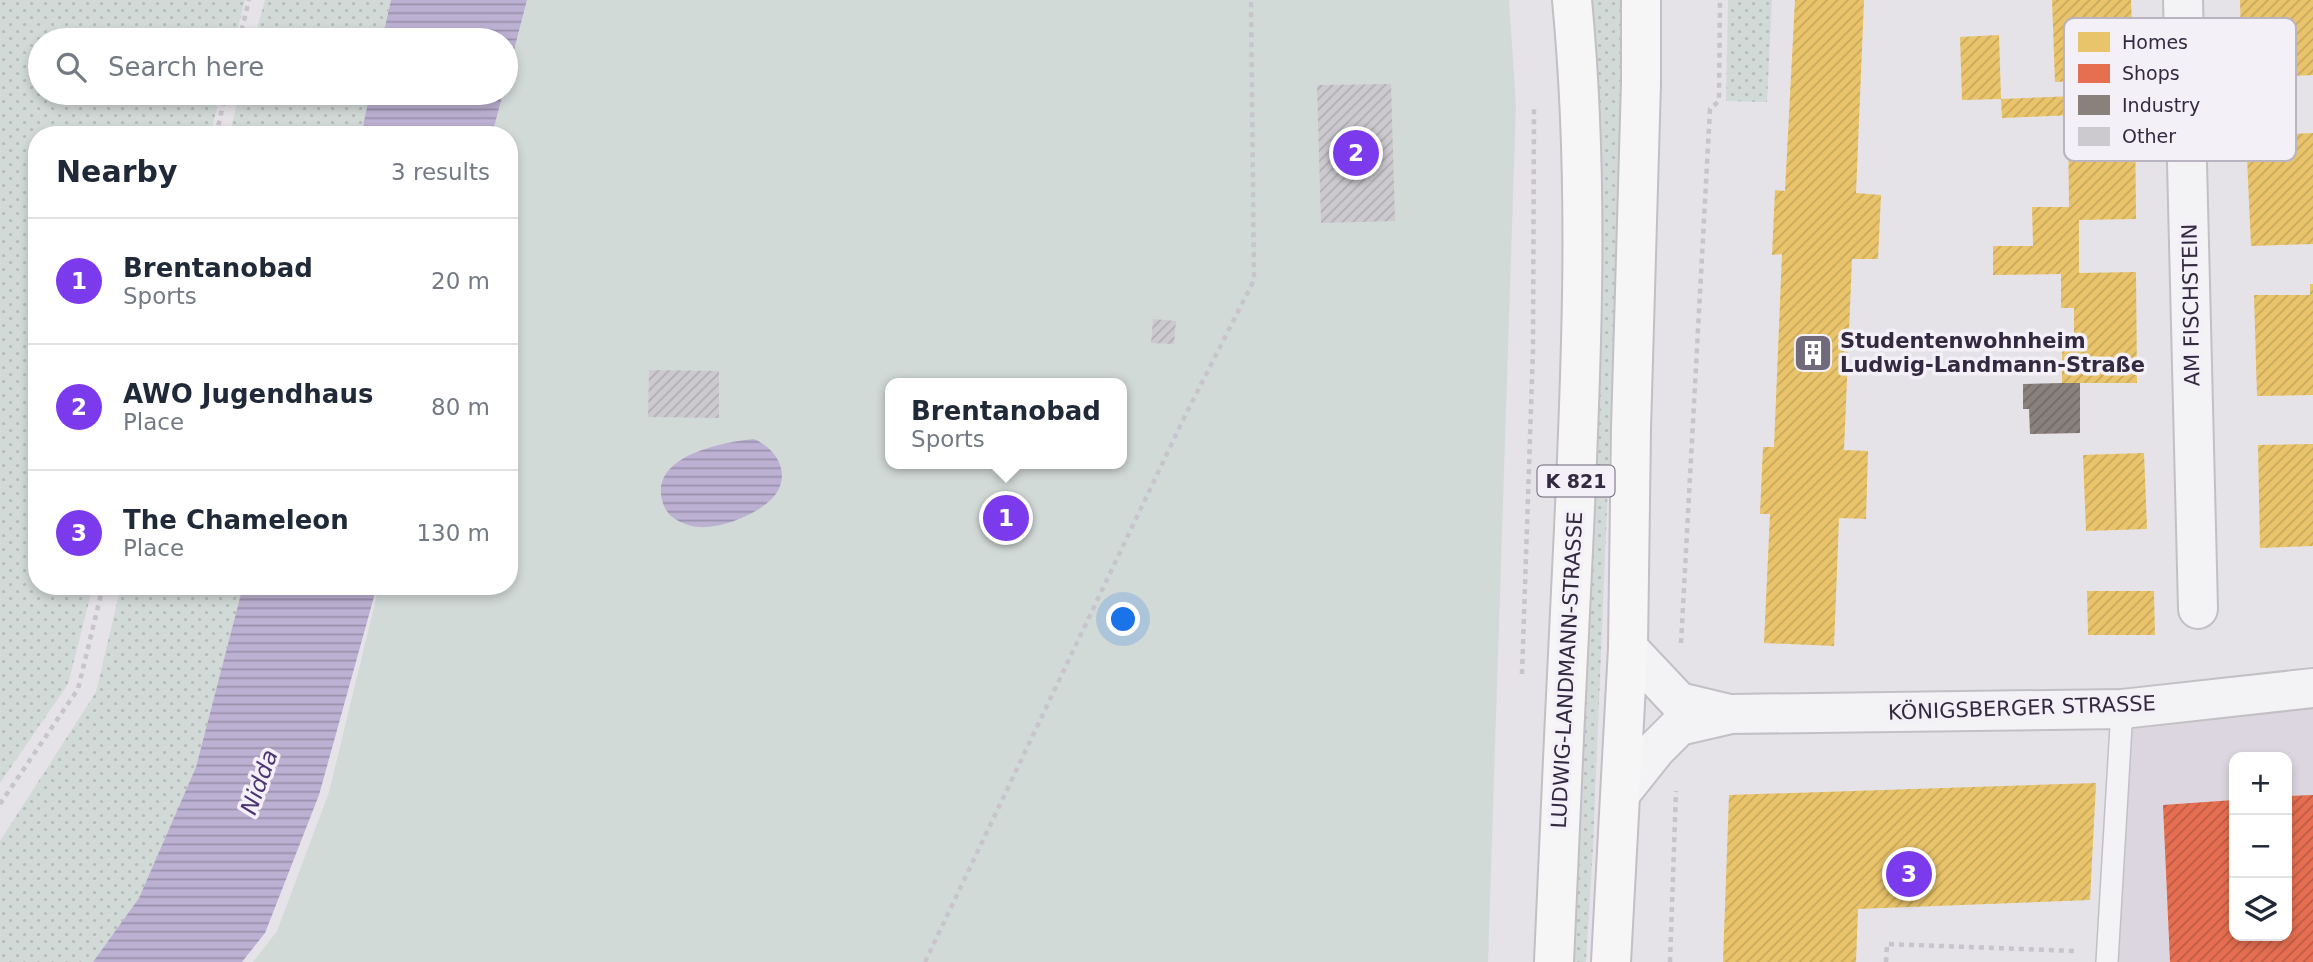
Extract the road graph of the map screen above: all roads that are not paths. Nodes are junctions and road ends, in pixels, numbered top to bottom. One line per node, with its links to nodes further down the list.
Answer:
1 (1572, 0): 13 (main road, LUDWIG-LANDMANN-STRASSE / K 821)
2 (1641, 0): 7 (main road, K 821)
3 (2183, 0): 4 (street, AM FISCHSTEIN)
4 (2183, 18)
5 (2187, 161): 6 (street, AM FISCHSTEIN)
6 (2198, 610)
7 (1628, 648): 10 (street); 11 (main road, K 821)
8 (2313, 688): 9 (street, KÖNIGSBERGER STRASSE)
9 (2122, 709): 10 (street, KÖNIGSBERGER STRASSE); 12 (lane)
10 (1679, 714): 11 (street)
11 (1620, 793): 14 (main road, K 821)
12 (2107, 957)
13 (1554, 962)
14 (1611, 962)

